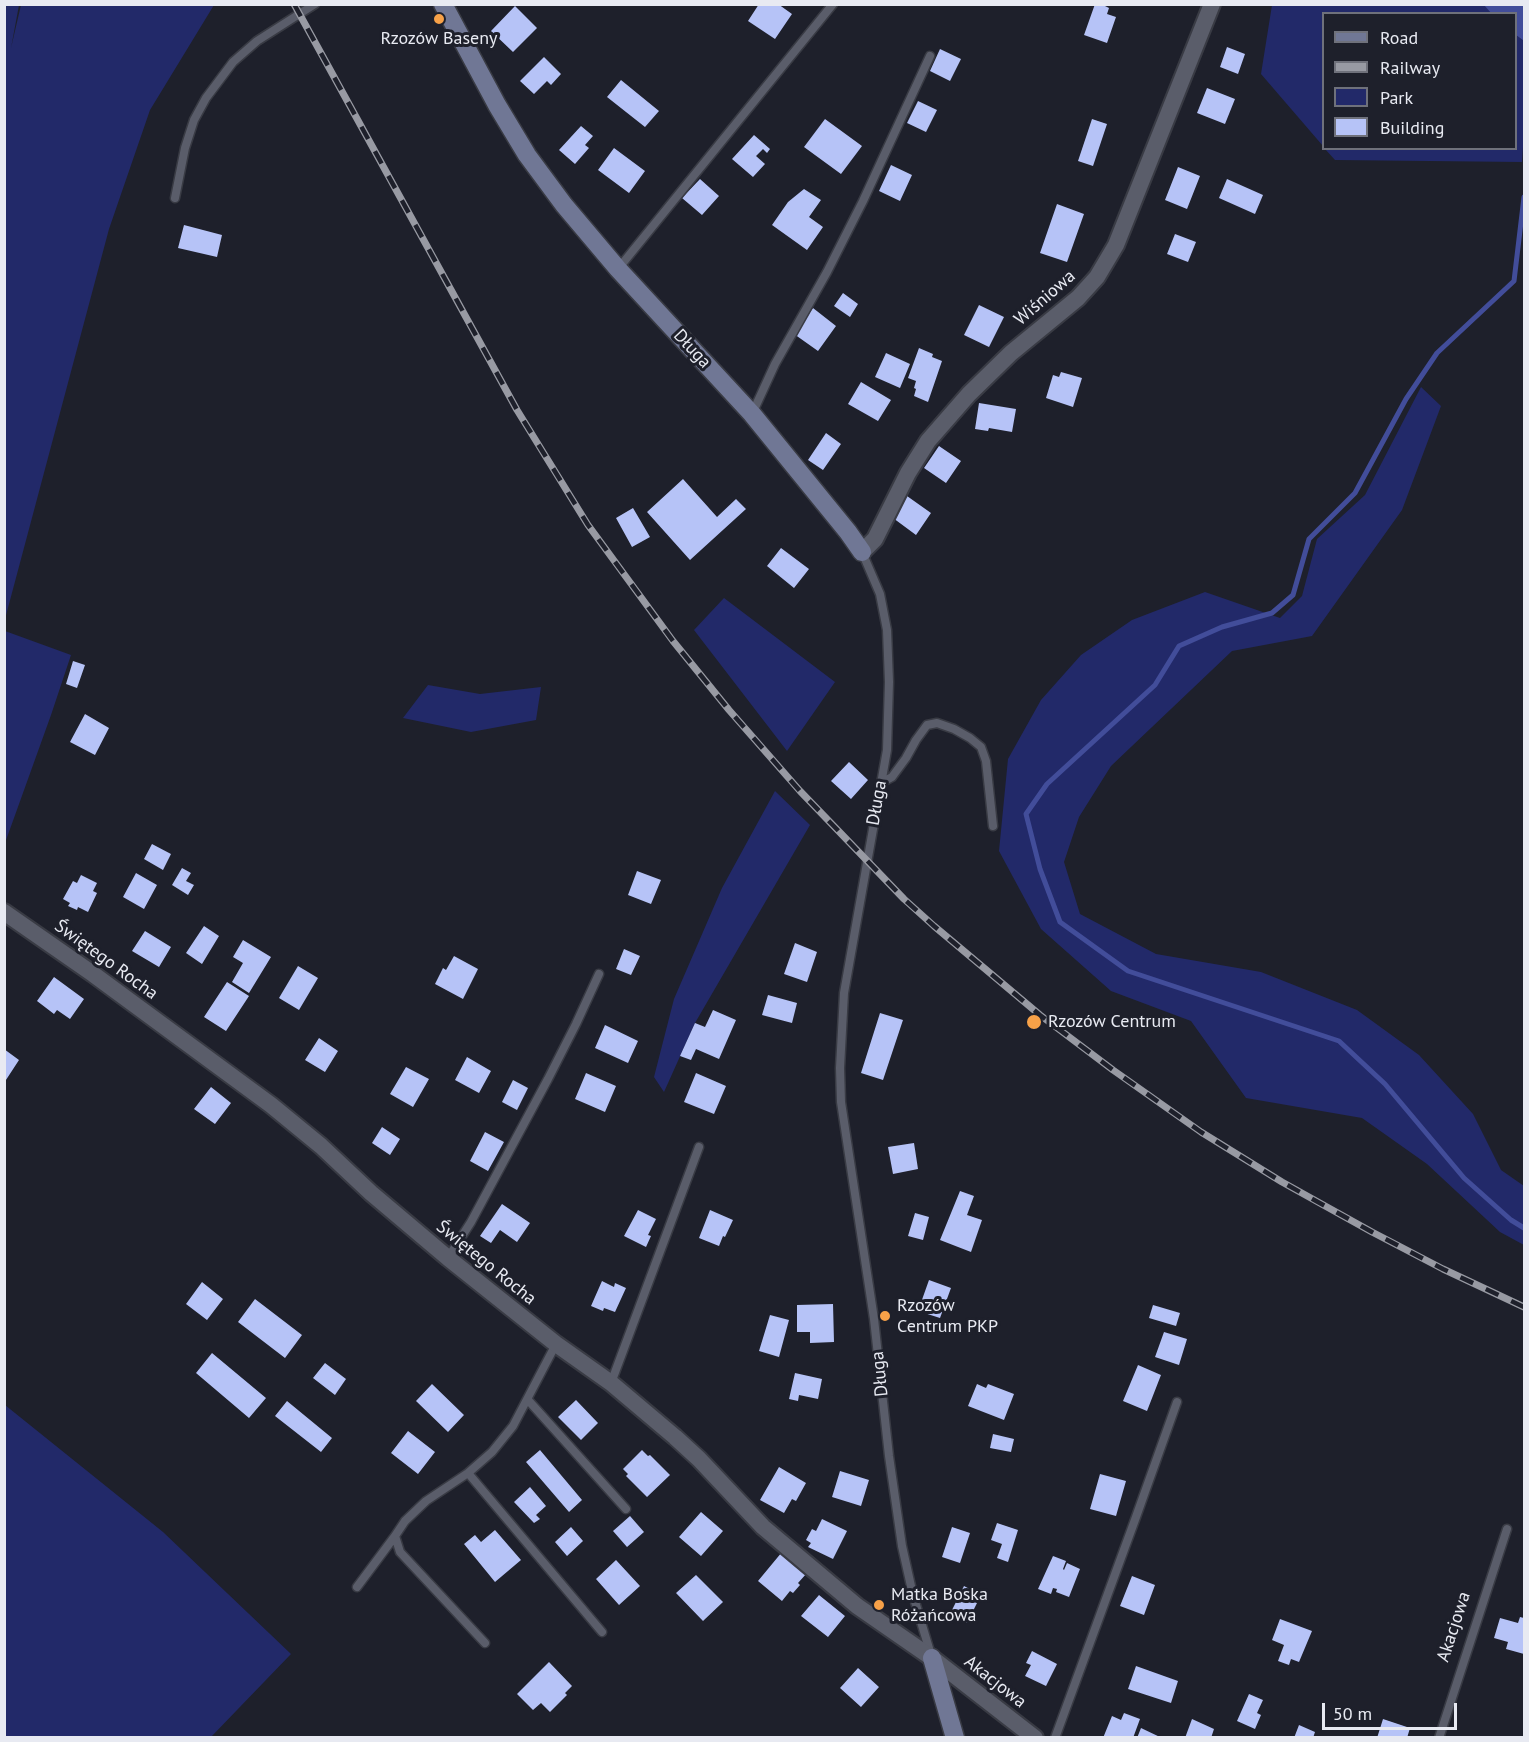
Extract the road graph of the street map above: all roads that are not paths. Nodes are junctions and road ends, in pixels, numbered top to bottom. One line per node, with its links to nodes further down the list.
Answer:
1 (315, 4): 6 (lane)
2 (443, 4): 7 (street, Długa)
3 (832, 4): 7 (lane)
4 (1212, 4): 9 (street, Wiśniowa)
5 (930, 56): 8 (lane)
6 (175, 198)
7 (618, 269): 8 (street, Długa)
8 (752, 414): 9 (street, Długa)
9 (862, 552): 10 (lane, Długa)
10 (881, 783): 11 (lane); 27 (lane, Długa)
11 (993, 825)
12 (4, 912): 15 (street, Świętego Rocha)
13 (599, 974): 15 (lane)
14 (699, 1148): 17 (lane)
15 (448, 1258): 16 (street, Świętego Rocha)
16 (556, 1344): 17 (street, Świętego Rocha); 18 (lane)
17 (611, 1383): 27 (street, Świętego Rocha)
18 (528, 1400): 20 (lane); 21 (lane)
19 (1177, 1402): 30 (lane)
20 (468, 1473): 23 (lane); 25 (lane)
21 (626, 1509)
22 (1507, 1529): 31 (lane, Akacjowa)
23 (395, 1536): 24 (lane); 26 (lane)
24 (357, 1587)
25 (602, 1632)
26 (485, 1643)
27 (932, 1658): 28 (street, Długa); 29 (street, Akacjowa)
28 (955, 1737)
29 (1035, 1737)
30 (1055, 1737)
31 (1439, 1737)

